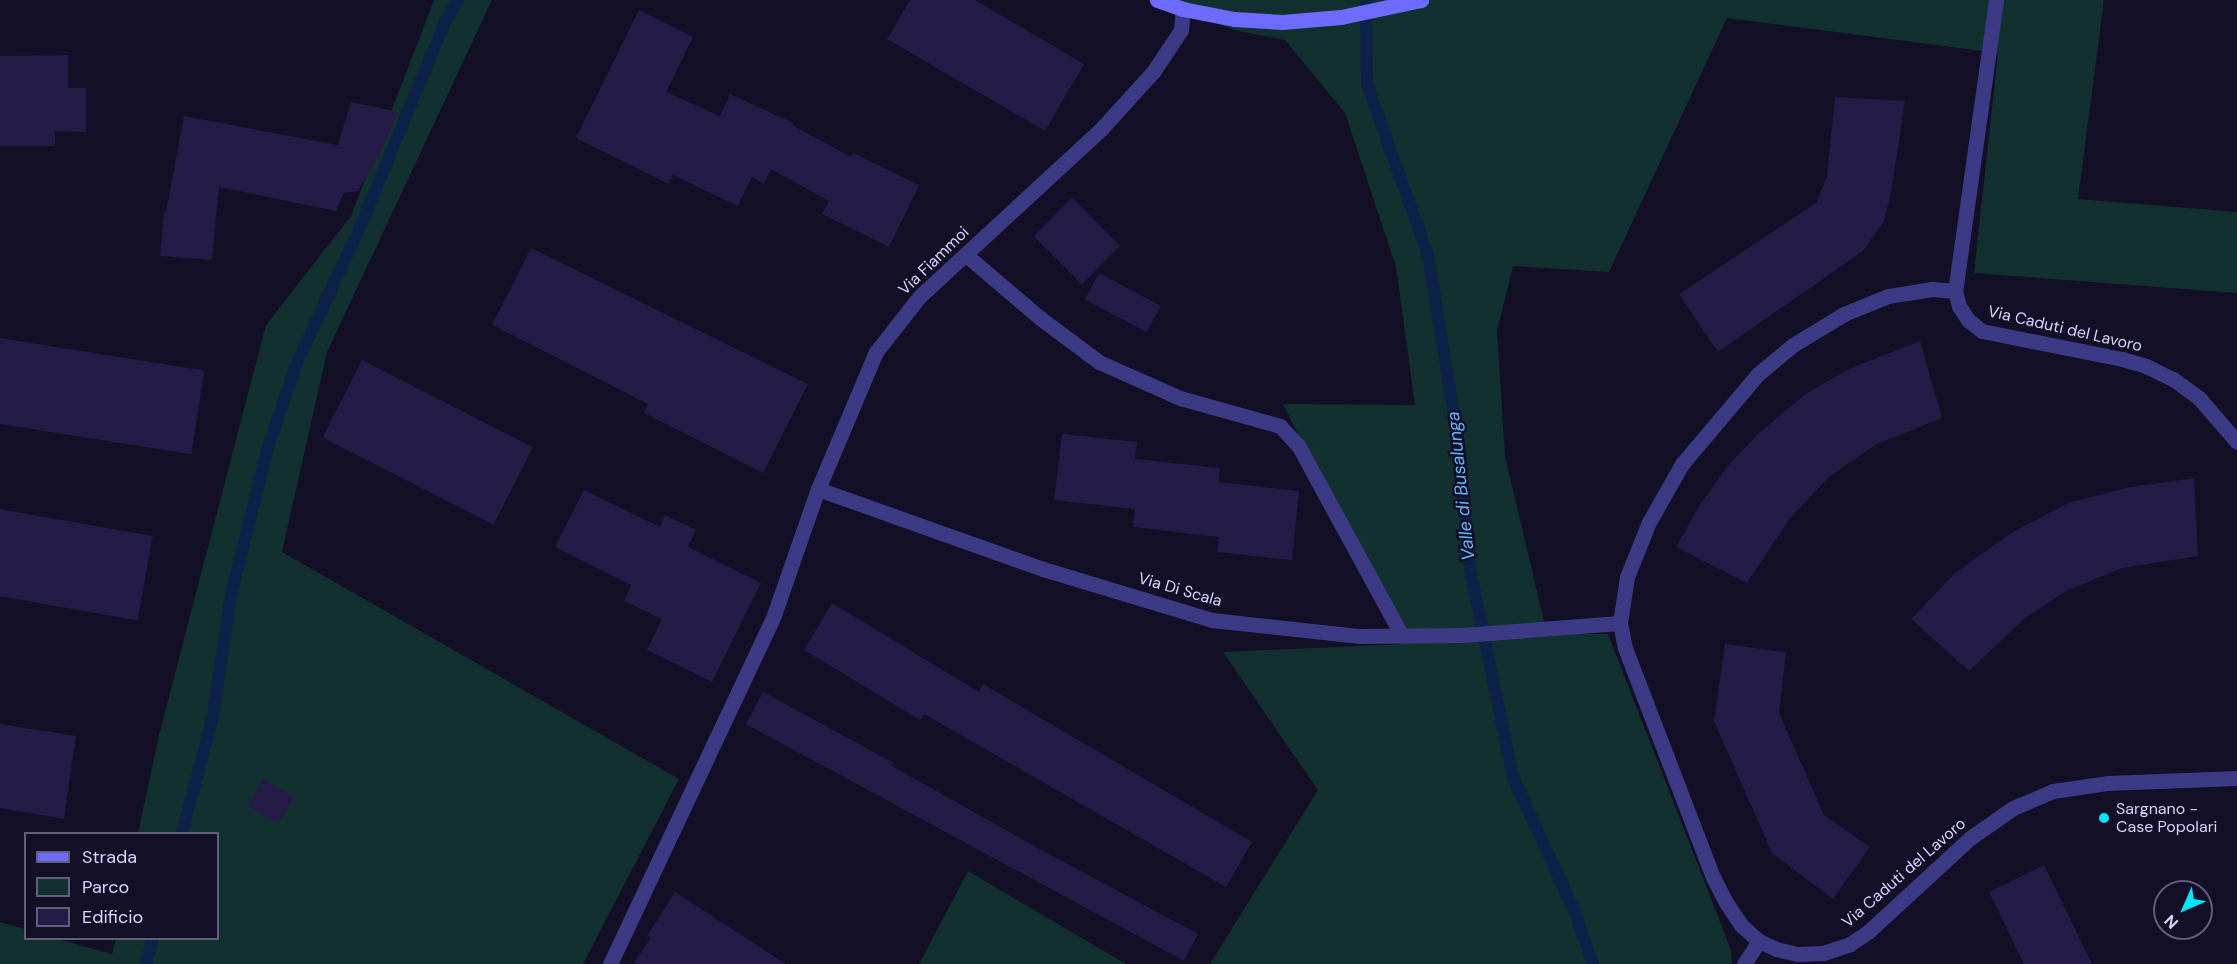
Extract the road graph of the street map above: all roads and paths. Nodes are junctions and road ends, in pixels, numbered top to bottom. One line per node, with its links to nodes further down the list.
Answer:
1 (1157, 0): 4 (street)
2 (1421, 0): 4 (street)
3 (1996, 0): 6 (street)
4 (1183, 9): 5 (street, Via Fiammoi)
5 (966, 255): 8 (street, Via Fiammoi); 10 (street)
6 (1955, 291): 7 (street, Via Caduti del Lavoro); 9 (street)
7 (2237, 442)
8 (818, 489): 10 (street, Via Di Scala); 13 (street, Via Fiammoi)
9 (1620, 623): 10 (street, Via Di Scala); 12 (street, Via Caduti del Lavoro)
10 (1402, 636)
11 (2237, 778): 12 (street, Via Caduti del Lavoro)
12 (1759, 941): 14 (street)
13 (610, 964)
14 (1744, 964)

